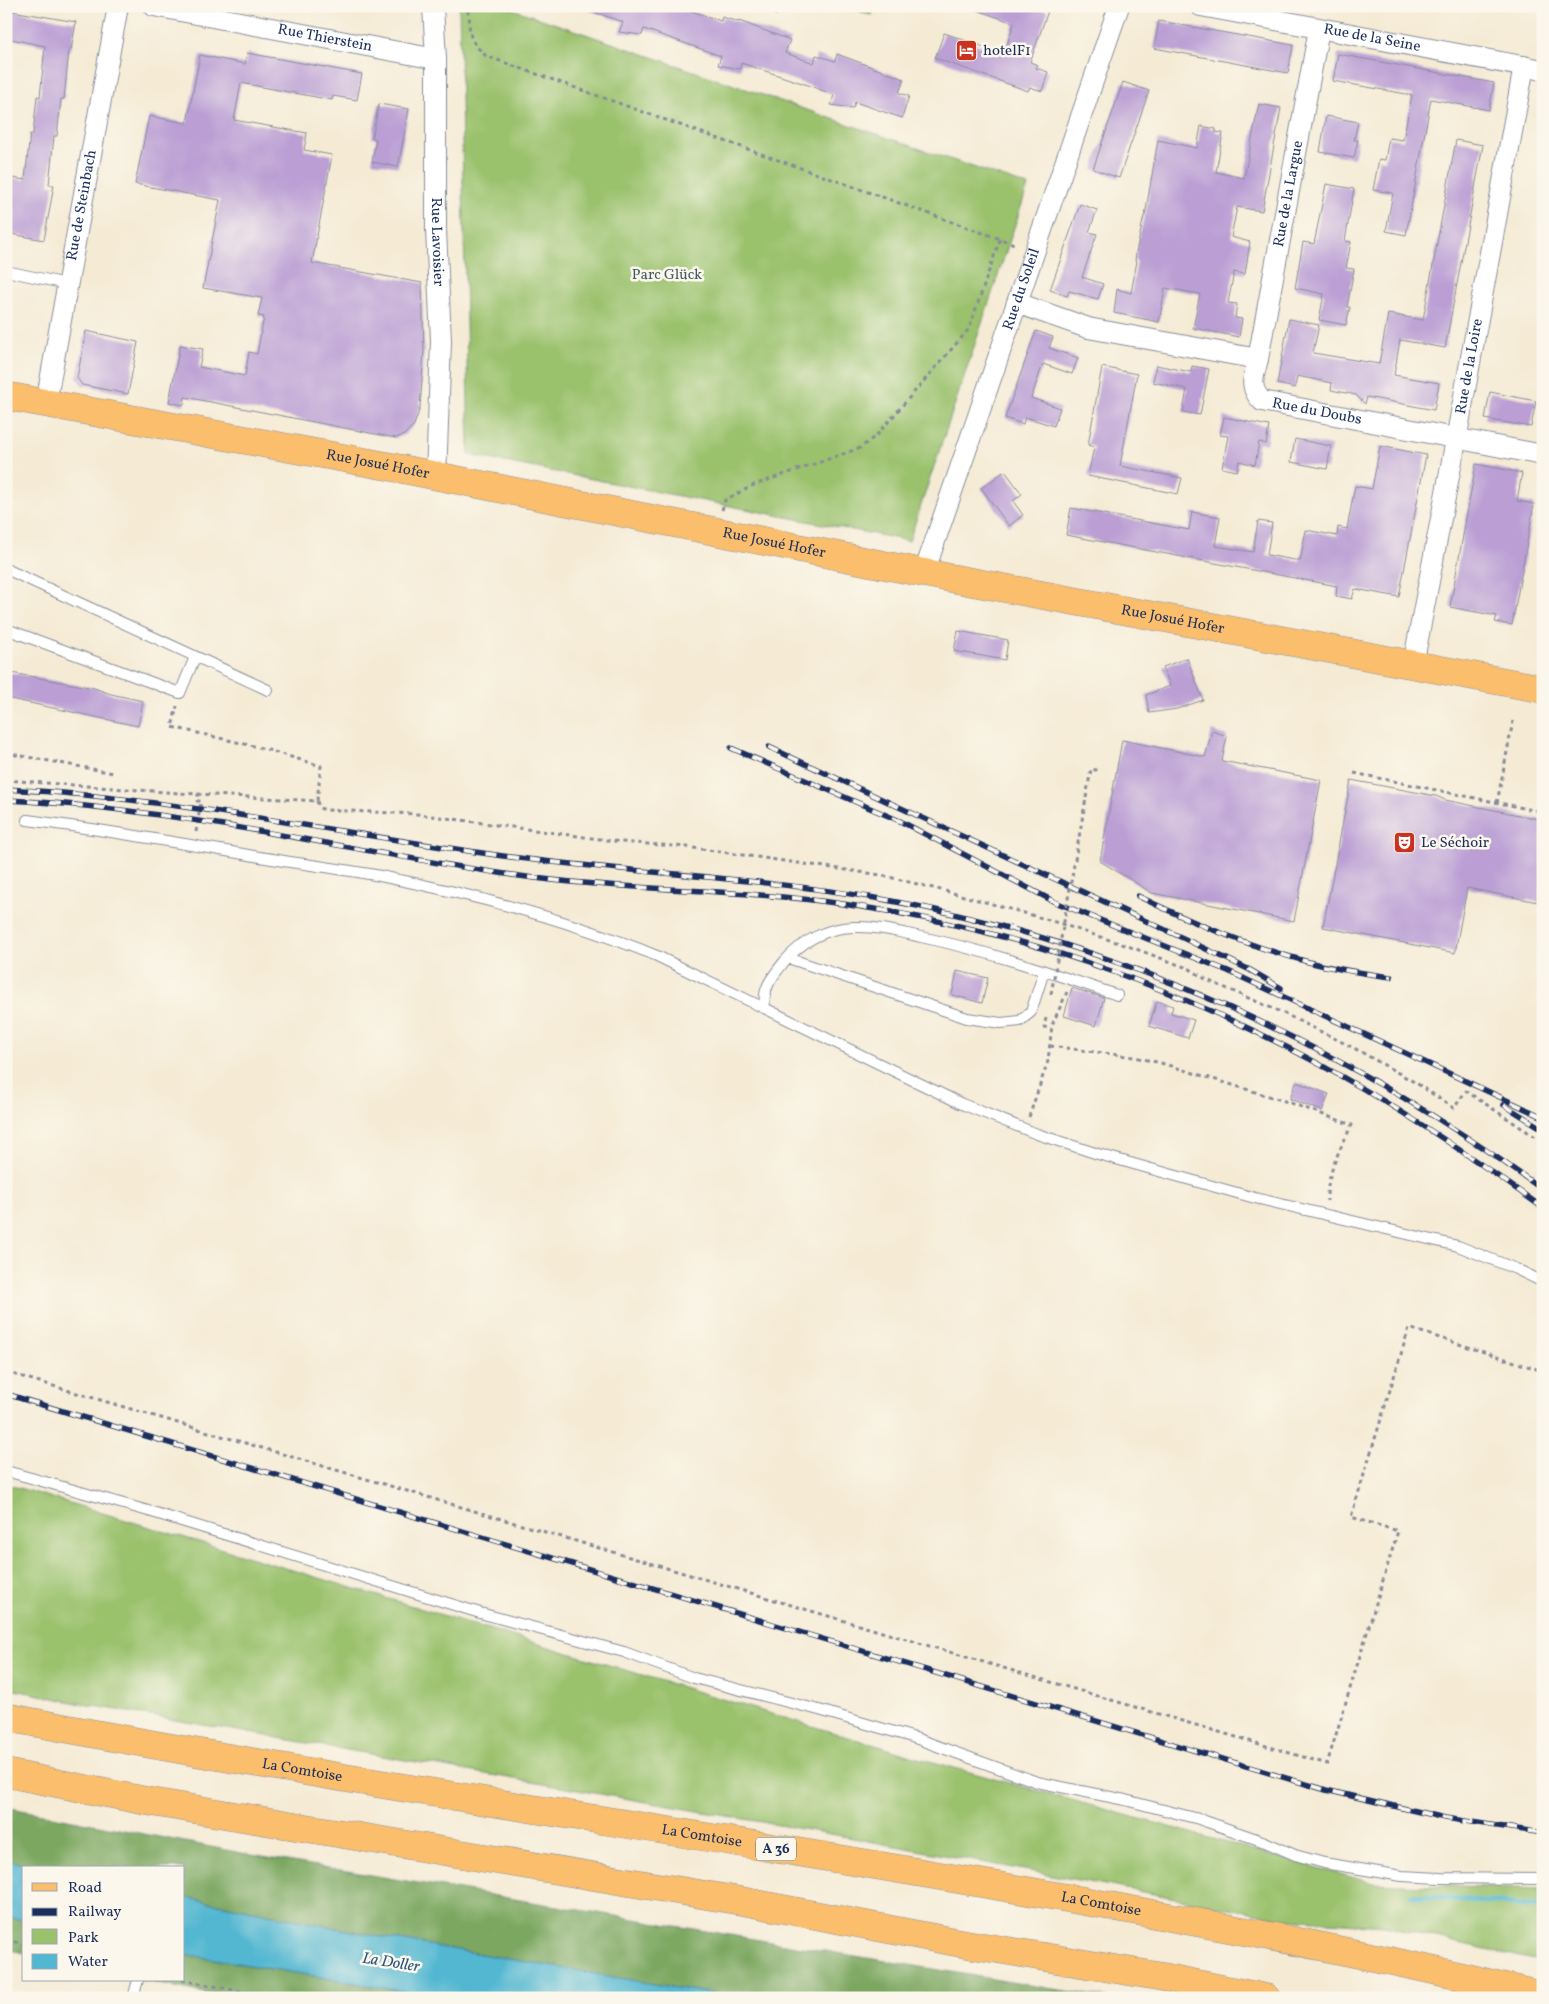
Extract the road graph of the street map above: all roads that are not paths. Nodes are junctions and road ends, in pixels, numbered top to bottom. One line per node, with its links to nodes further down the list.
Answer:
1 (118, 6): 10 (street, Rue de Steinbach)
2 (154, 6): 7 (street, Rue Thierstein)
3 (1118, 6): 11 (street, Rue du Soleil)
4 (1201, 6): 6 (street, Rue de la Seine)
5 (433, 7): 7 (street, Rue Lavoisier)
6 (1319, 30): 8 (street, Rue de la Seine); 12 (street, Rue de la Largue)
7 (436, 59): 17 (street, Rue Lavoisier)
8 (1533, 68): 15 (street, Rue de la Loire)
9 (6, 271): 10 (lane)
10 (67, 284): 14 (street, Rue de Steinbach)
11 (1016, 303): 12 (street); 19 (street, Rue du Soleil)
12 (1258, 359): 15 (street, Rue du Doubs)
13 (6, 396): 14 (main road, Rue Josué Hofer)
14 (46, 403): 17 (main road, Rue Josué Hofer)
15 (1456, 440): 16 (street, Rue du Doubs); 22 (street, Rue de la Loire)
16 (1543, 455)
17 (436, 477): 19 (main road, Rue Josué Hofer)
18 (6, 569): 21 (lane)
19 (924, 573): 22 (main road, Rue Josué Hofer)
20 (6, 630): 21 (lane)
21 (195, 657): 24 (lane)
22 (1413, 665): 23 (main road, Rue Josué Hofer)
23 (1543, 689)
24 (268, 690)
25 (27, 820): 29 (lane)
26 (788, 958): 27 (lane); 27 (lane); 29 (lane)
27 (1044, 971): 28 (lane)
28 (1117, 995)
29 (764, 1008): 30 (lane)
30 (1543, 1282)
31 (6, 1471): 34 (lane)
32 (6, 1717): 36 (main road, La Comtoise / A 36)
33 (6, 1773): 38 (main road)
34 (1543, 1879)
35 (137, 1982): 37 (lane)
36 (1543, 1996)
37 (133, 1998)
38 (1266, 1998)

